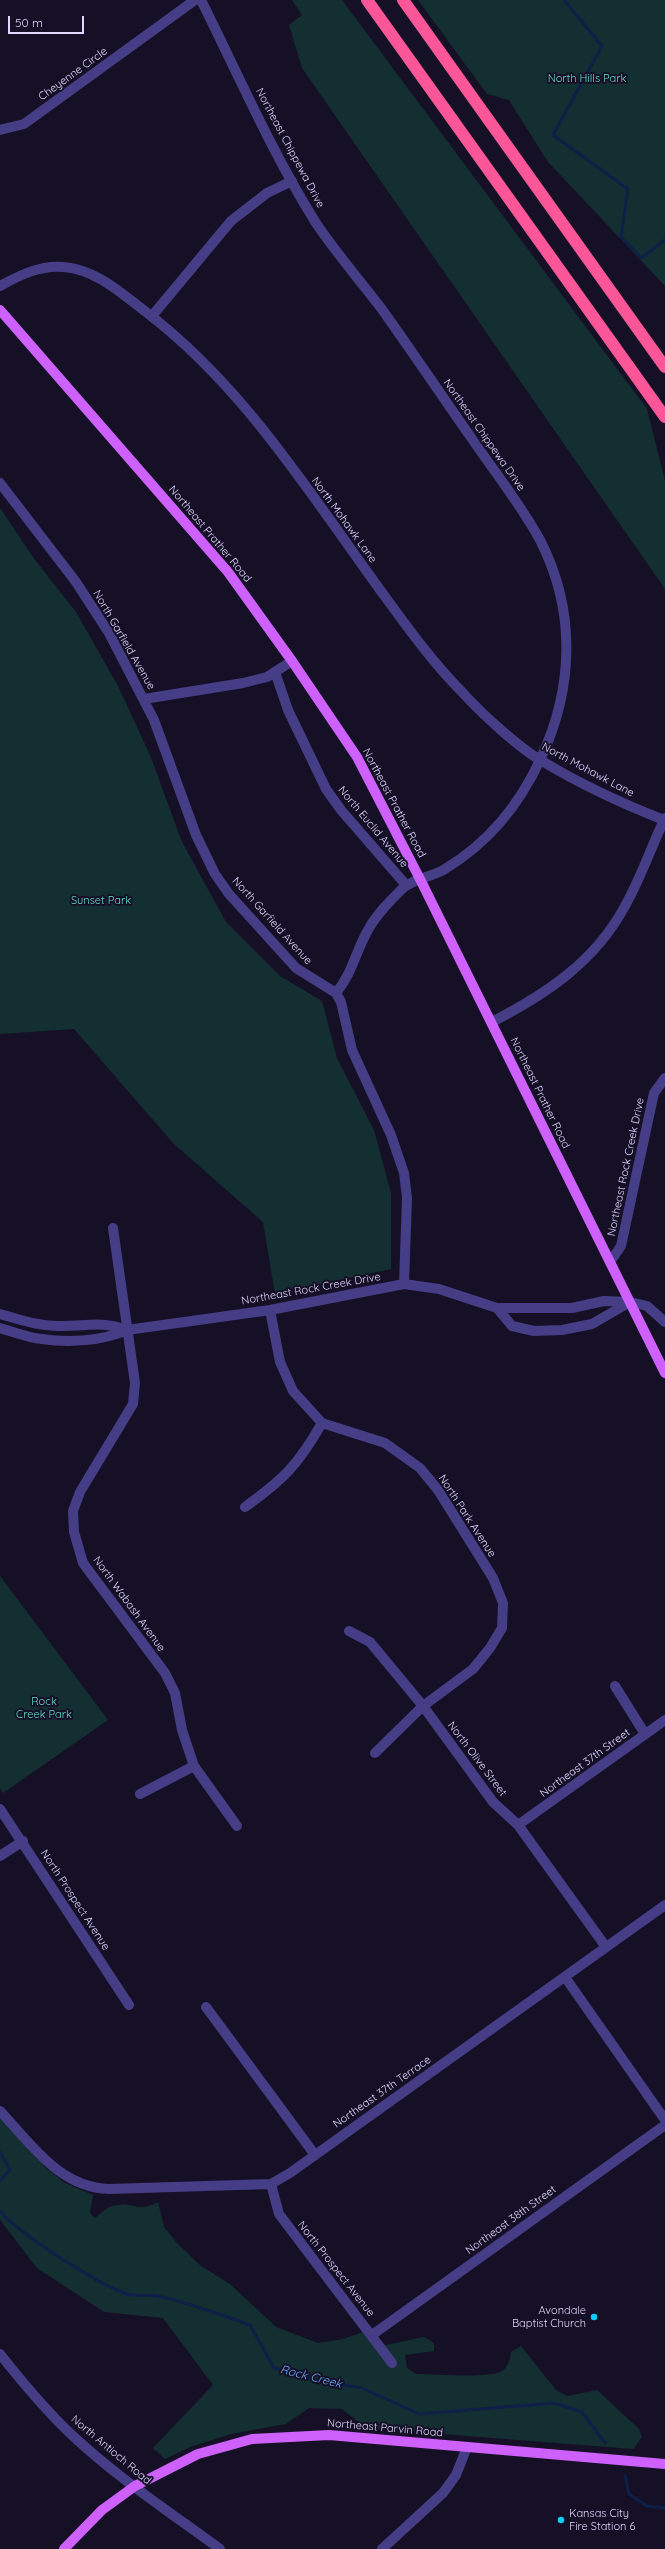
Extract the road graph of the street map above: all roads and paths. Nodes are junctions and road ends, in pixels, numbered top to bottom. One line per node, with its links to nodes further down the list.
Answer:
1 (195, 0): 5 (street, Cheyenne Circle)
2 (201, 0): 6 (street, Northeast Chippewa Drive)
3 (367, 0): 11 (highway)
4 (403, 0): 10 (highway)
5 (0, 130)
6 (292, 181): 9 (street); 16 (street, Northeast Chippewa Drive)
7 (0, 286): 9 (street, North Mohawk Lane)
8 (0, 310): 13 (main road, Northeast Prather Road)
9 (152, 316): 16 (street, North Mohawk Lane)
10 (665, 367)
11 (665, 417)
12 (0, 483): 15 (street, North Garfield Avenue)
13 (292, 661): 14 (street); 18 (main road, Northeast Prather Road)
14 (276, 672): 15 (street); 19 (street, North Euclid Avenue)
15 (144, 699): 20 (street, North Garfield Avenue)
16 (540, 760): 17 (street, North Mohawk Lane); 18 (street, Northeast Chippewa Drive)
17 (664, 819): 21 (street)
18 (421, 881): 19 (street, Northeast Chippewa Drive); 21 (main road, Northeast Prather Road)
19 (406, 885): 20 (street)
20 (336, 993): 25 (street)
21 (492, 1022): 24 (main road, Northeast Prather Road)
22 (665, 1078): 24 (street, Northeast Rock Creek Drive)
23 (113, 1228): 32 (street, North Wabash Avenue)
24 (610, 1262): 26 (main road, Northeast Prather Road)
25 (404, 1284): 27 (street, Northeast Rock Creek Drive); 28 (street, Northeast Rock Creek Drive)
26 (630, 1302): 27 (street, Northeast Rock Creek Drive); 27 (street); 30 (street); 33 (main road, Northeast Prather Road)
27 (497, 1308)
28 (270, 1310): 32 (street, Northeast Rock Creek Drive); 34 (street)
29 (2, 1314): 31 (street); 32 (street, Northeast Rock Creek Drive)
30 (665, 1322)
31 (0, 1329): 32 (street, Northeast Rock Creek Drive)
32 (127, 1330): 42 (street, North Wabash Avenue)
33 (665, 1373)
34 (322, 1423): 35 (street); 38 (street, North Park Avenue)
35 (245, 1507)
36 (349, 1631): 38 (street, North Olive Street)
37 (615, 1686): 40 (street)
38 (423, 1706): 41 (street, North Park Avenue); 45 (street, North Olive Street)
39 (665, 1720): 40 (street, Northeast 37th Street)
40 (645, 1734): 45 (street, Northeast 37th Street)
41 (376, 1753)
42 (194, 1766): 43 (street); 46 (street, North Wabash Avenue)
43 (140, 1794)
44 (0, 1809): 47 (street, North Prospect Avenue)
45 (518, 1825): 50 (street, North Olive Street)
46 (236, 1826)
47 (23, 1841): 48 (street); 52 (street, North Prospect Avenue)
48 (0, 1856)
49 (665, 1905): 50 (street, Northeast 37th Terrace)
50 (606, 1947): 51 (street, Northeast 37th Terrace)
51 (565, 1977): 55 (street); 57 (street, Northeast 37th Terrace)
52 (129, 2005)
53 (206, 2007): 57 (street)
54 (0, 2111): 58 (street)
55 (665, 2120)
56 (665, 2125): 59 (street, Northeast 38th Street)
57 (315, 2155): 58 (street, Northeast 37th Terrace)
58 (271, 2184): 59 (street, North Prospect Avenue)
59 (372, 2336): 61 (street, North Prospect Avenue)
60 (0, 2354): 64 (street, North Antioch Road)
61 (392, 2363)
62 (468, 2447): 63 (main road, Northeast Parvin Road); 64 (main road, Northeast Parvin Road); 67 (street)
63 (665, 2464)
64 (135, 2486): 65 (main road, Northeast Parvin Road); 66 (street, North Antioch Road)
65 (64, 2549)
66 (220, 2549)
67 (382, 2549)

